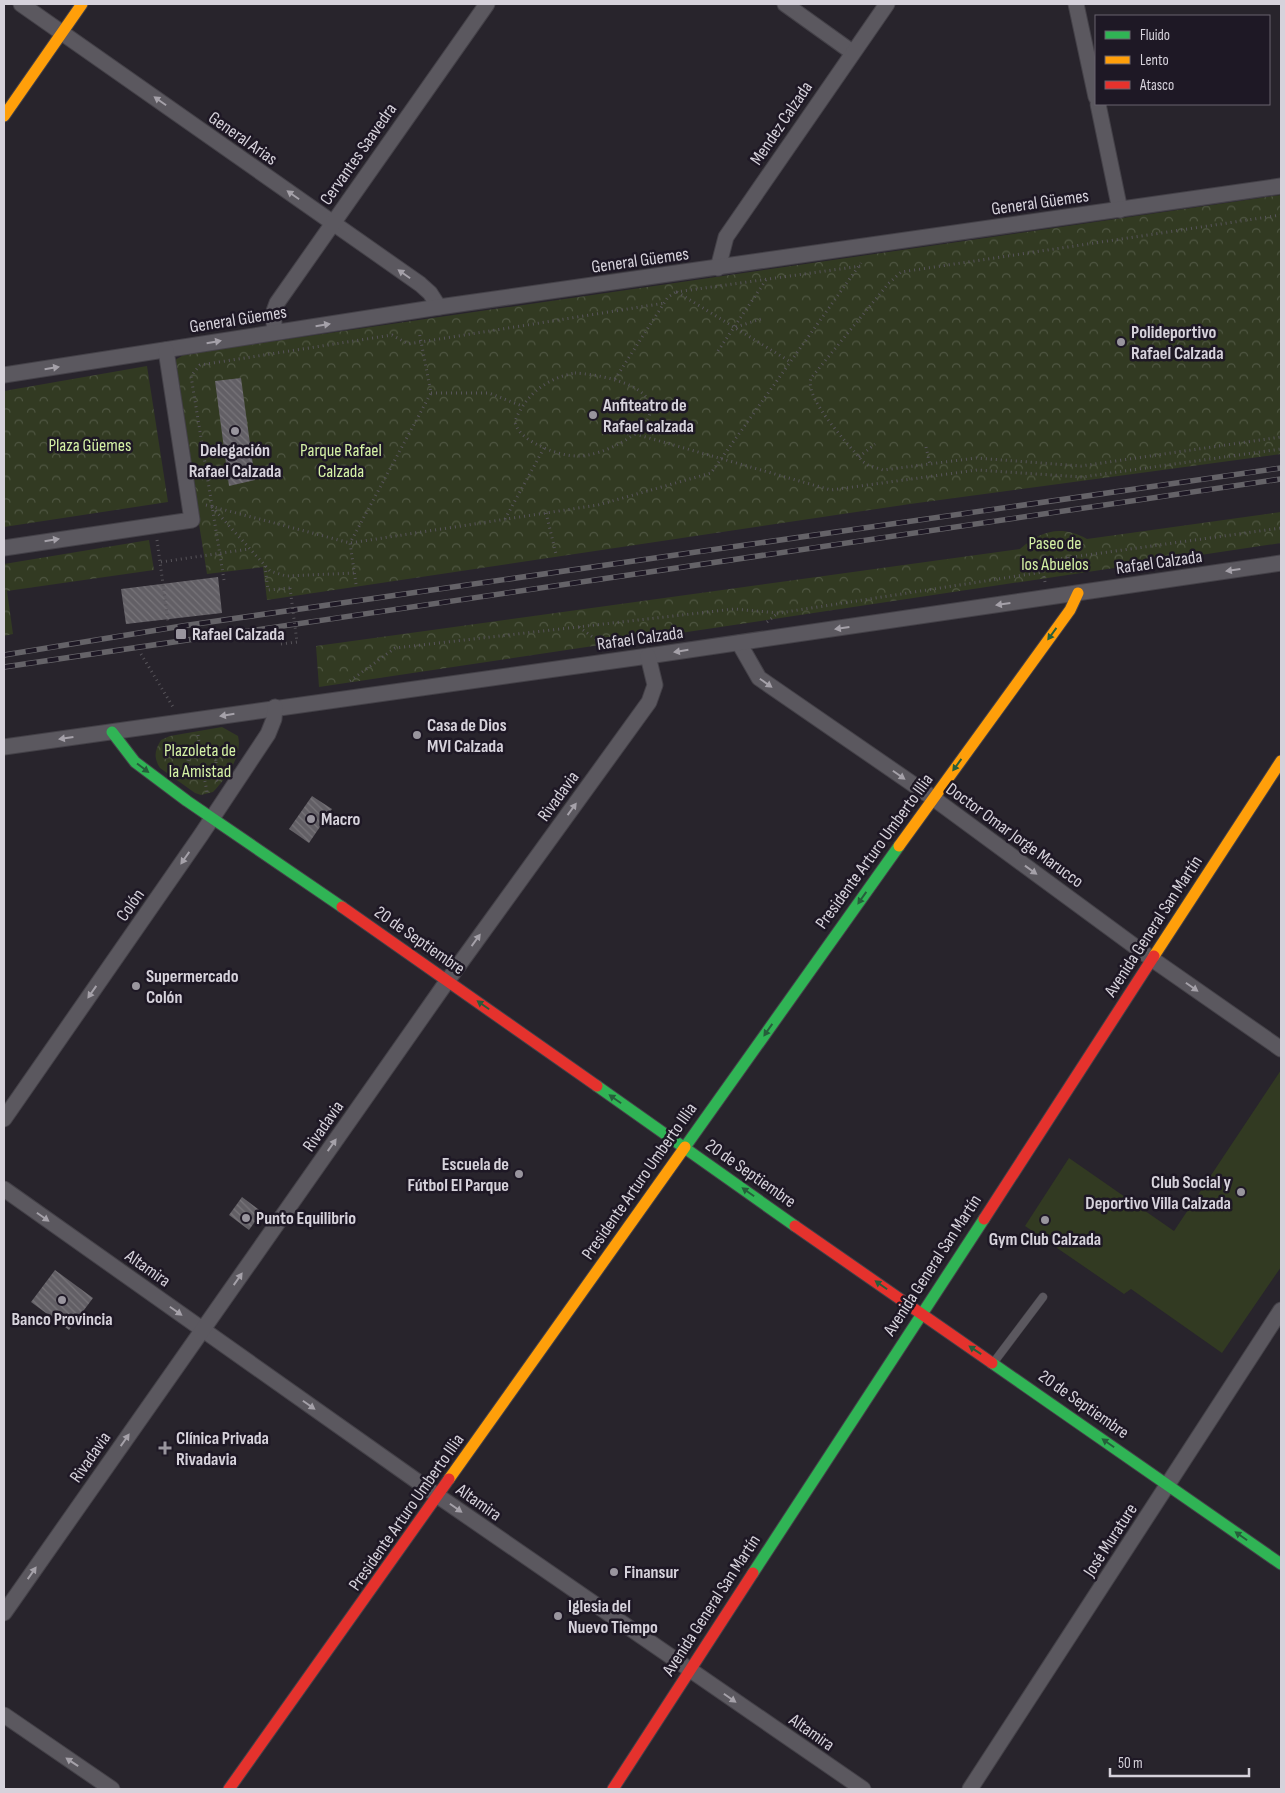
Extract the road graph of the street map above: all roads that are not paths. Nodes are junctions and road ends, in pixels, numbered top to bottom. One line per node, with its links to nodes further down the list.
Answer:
1 (21, 4): 7 (street, General Arias)
2 (82, 4): 7 (street)
3 (487, 4): 14 (street, Cervantes Saavedra)
4 (785, 4): 8 (street)
5 (887, 4): 8 (street, Mendez Calzada)
6 (1076, 4): 9 (street)
7 (62, 32): 11 (street); 14 (street, General Arias, one-way to 7)
8 (852, 52): 15 (street, Mendez Calzada)
9 (1095, 92)
10 (1098, 105): 13 (street)
11 (4, 116)
12 (1281, 186): 13 (street, General Güemes)
13 (1120, 210): 15 (street, General Güemes)
14 (332, 223): 16 (street, General Arias, one-way to 14); 17 (street, Cervantes Saavedra)
15 (718, 268): 16 (street, General Güemes)
16 (439, 307): 17 (street, General Güemes, one-way to 16)
17 (275, 332): 18 (street, General Güemes, one-way to 17)
18 (166, 350): 19 (street, General Güemes, one-way to 18); 20 (street, one-way to 18)
19 (4, 375)
20 (4, 548)
21 (1281, 563): 22 (street, Rafael Calzada, one-way to 22)
22 (1078, 593): 23 (street, Rafael Calzada, one-way to 23); 29 (street, Presidente Arturo Umberto Illia, one-way to 29)
23 (739, 643): 24 (street, Rafael Calzada, one-way to 24); 29 (street, Doctor Omar Jorge Marucco, one-way to 29)
24 (648, 656): 25 (street, Rafael Calzada); 32 (street, Rivadavia, one-way to 24)
25 (275, 707): 26 (street, Rafael Calzada, one-way to 26); 30 (street, Colón)
26 (112, 732): 27 (street, Rafael Calzada, one-way to 27); 30 (street, 20 de Septiembre, one-way to 30)
27 (4, 747)
28 (1281, 761): 31 (street, Avenida General San Martín)
29 (933, 798): 31 (street, Doctor Omar Jorge Marucco, one-way to 31); 35 (street, Presidente Arturo Umberto Illia, one-way to 35)
30 (212, 818): 32 (street, 20 de Septiembre); 34 (street, Colón, one-way to 34)
31 (1152, 959): 33 (street, Doctor Omar Jorge Marucco, one-way to 33); 39 (street, Avenida General San Martín)
32 (448, 980): 35 (street, 20 de Septiembre, one-way to 32); 40 (street, Rivadavia, one-way to 32)
33 (1281, 1049)
34 (4, 1118)
35 (684, 1148): 39 (street, 20 de Septiembre, one-way to 35); 43 (street, Presidente Arturo Umberto Illia)
36 (4, 1189): 40 (street, Altamira, one-way to 40)
37 (1043, 1298): 41 (lane)
38 (1281, 1310): 42 (street, José Murature)
39 (921, 1313): 41 (street, 20 de Septiembre, one-way to 39); 46 (street, Avenida General San Martín)
40 (202, 1330): 43 (street, Altamira, one-way to 43); 45 (street, Rivadavia, one-way to 40)
41 (994, 1362): 42 (street, 20 de Septiembre, one-way to 41)
42 (1168, 1485): 44 (street, 20 de Septiembre, one-way to 42); 52 (street, José Murature)
43 (438, 1496): 46 (street, Altamira, one-way to 46); 49 (street, Presidente Arturo Umberto Illia)
44 (1281, 1564)
45 (4, 1613)
46 (690, 1670): 50 (street, Avenida General San Martín); 51 (street, Altamira, one-way to 51)
47 (4, 1715): 48 (street, one-way to 47)
48 (112, 1789)
49 (229, 1789)
50 (613, 1789)
51 (863, 1789)
52 (970, 1789)

